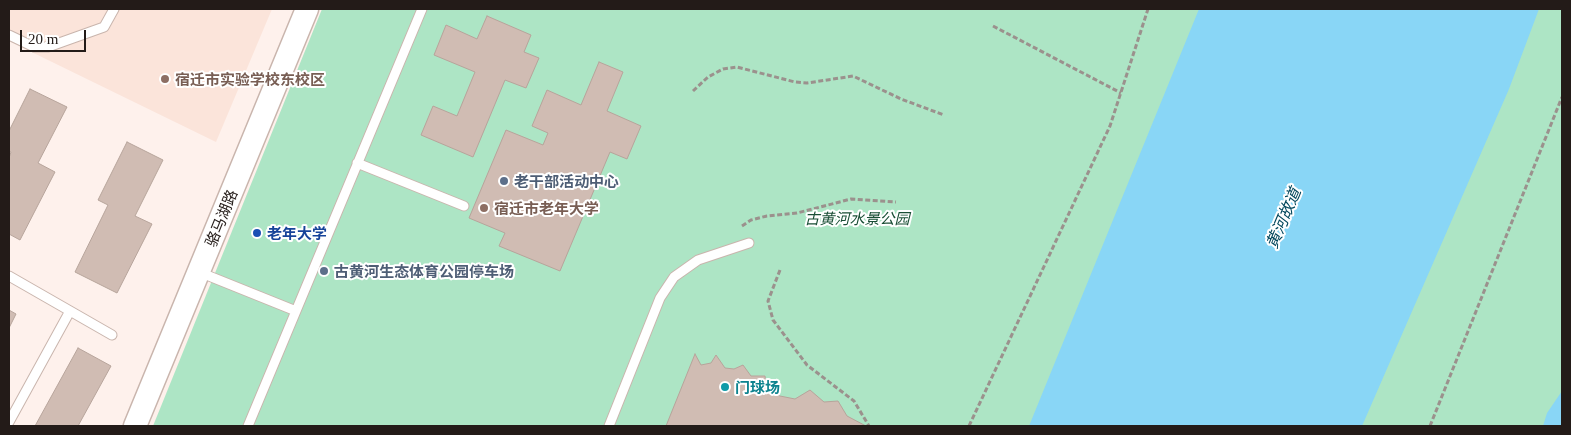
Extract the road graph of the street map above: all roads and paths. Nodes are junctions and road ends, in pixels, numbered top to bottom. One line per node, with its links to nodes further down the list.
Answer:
1 (114, 9): 6 (lane)
2 (307, 9): 17 (street, 骆马湖路)
3 (422, 9): 11 (lane)
4 (1148, 9): 8 (path)
5 (993, 26): 8 (path)
6 (9, 35)
7 (693, 91): 10 (path)
8 (1121, 93): 27 (path)
9 (1562, 98): 28 (path)
10 (944, 115)
11 (357, 163): 13 (lane); 20 (lane)
12 (896, 202): 14 (path)
13 (464, 206)
14 (742, 226)
15 (749, 243): 25 (lane)
16 (780, 270): 26 (path)
17 (199, 272): 20 (lane); 23 (street, 骆马湖路)
18 (9, 276): 19 (lane)
19 (70, 311): 21 (lane); 22 (lane)
20 (296, 311): 24 (lane)
21 (112, 335)
22 (9, 422)
23 (135, 426)
24 (248, 426)
25 (609, 426)
26 (869, 426)
27 (969, 426)
28 (1430, 426)

